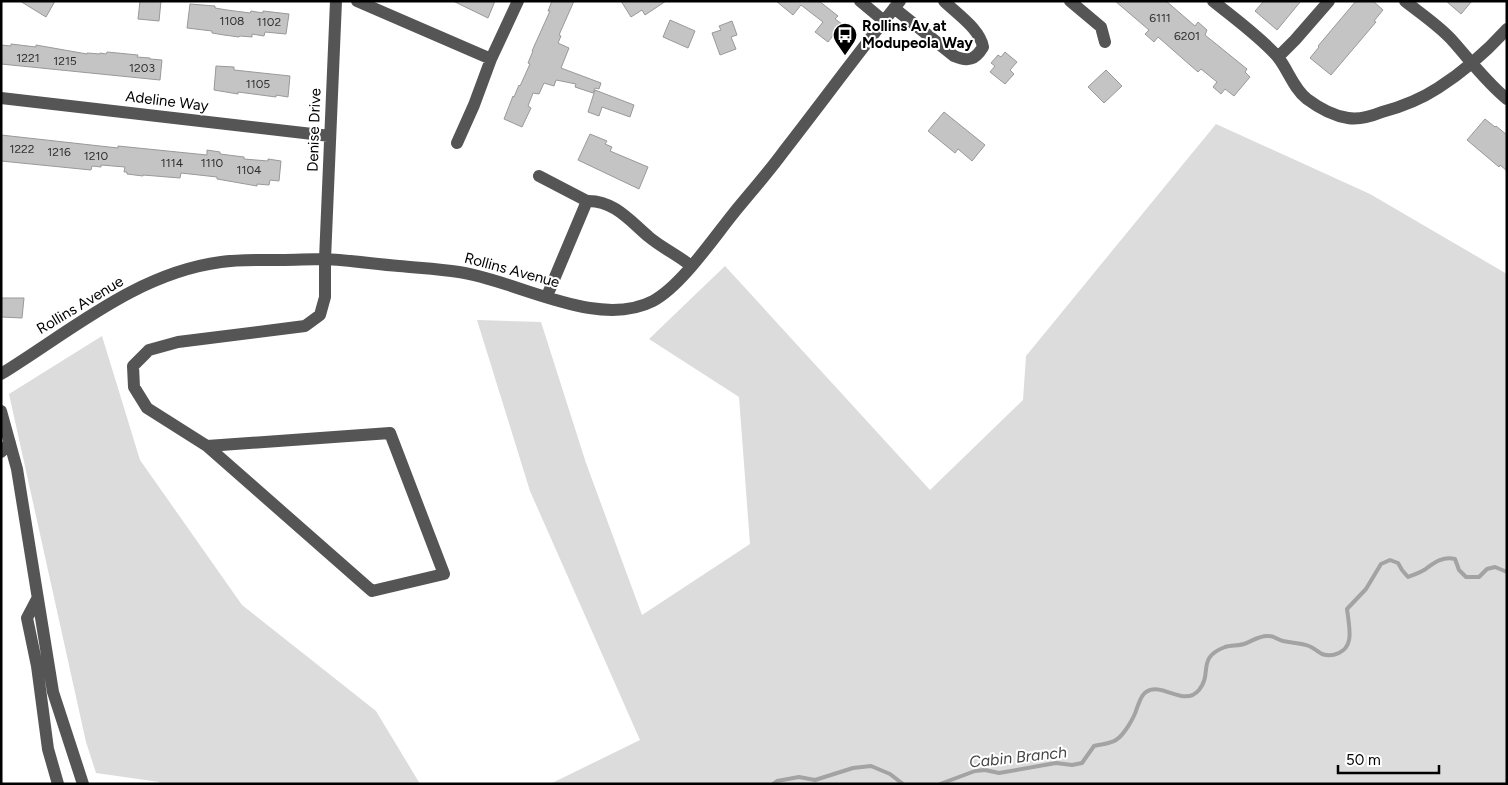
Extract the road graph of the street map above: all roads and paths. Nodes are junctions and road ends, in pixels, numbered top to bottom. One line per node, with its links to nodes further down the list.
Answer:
1 (336, 1): 19 (street, Denise Drive)
2 (357, 1): 15 (street)
3 (518, 1): 15 (street)
4 (860, 1): 11 (street)
5 (944, 1): 10 (street)
6 (1070, 1): 13 (street)
7 (1213, 1): 14 (street)
8 (1329, 1): 14 (street)
9 (1405, 1): 16 (street)
10 (897, 5): 11 (street, Rollins Avenue)
11 (884, 21): 24 (street, Rollins Avenue)
12 (1507, 29): 16 (street)
13 (1105, 42)
14 (1278, 57): 16 (street)
15 (491, 59): 20 (street)
16 (1471, 63): 18 (street)
17 (1, 98): 19 (street, Adeline Way)
18 (1507, 99)
19 (330, 136): 23 (street, Denise Drive)
20 (457, 143)
21 (539, 176): 22 (street)
22 (587, 201): 24 (street); 25 (street)
23 (325, 260): 25 (street, Rollins Avenue); 26 (street, Rollins Avenue); 28 (street, Denise Drive)
24 (691, 266): 25 (street, Rollins Avenue)
25 (547, 296)
26 (4, 370)
27 (1, 412): 29 (street)
28 (207, 446): 28 (street, Denise Drive)
29 (6, 447): 30 (street)
30 (37, 599): 31 (street); 32 (street)
31 (58, 784)
32 (83, 784)

